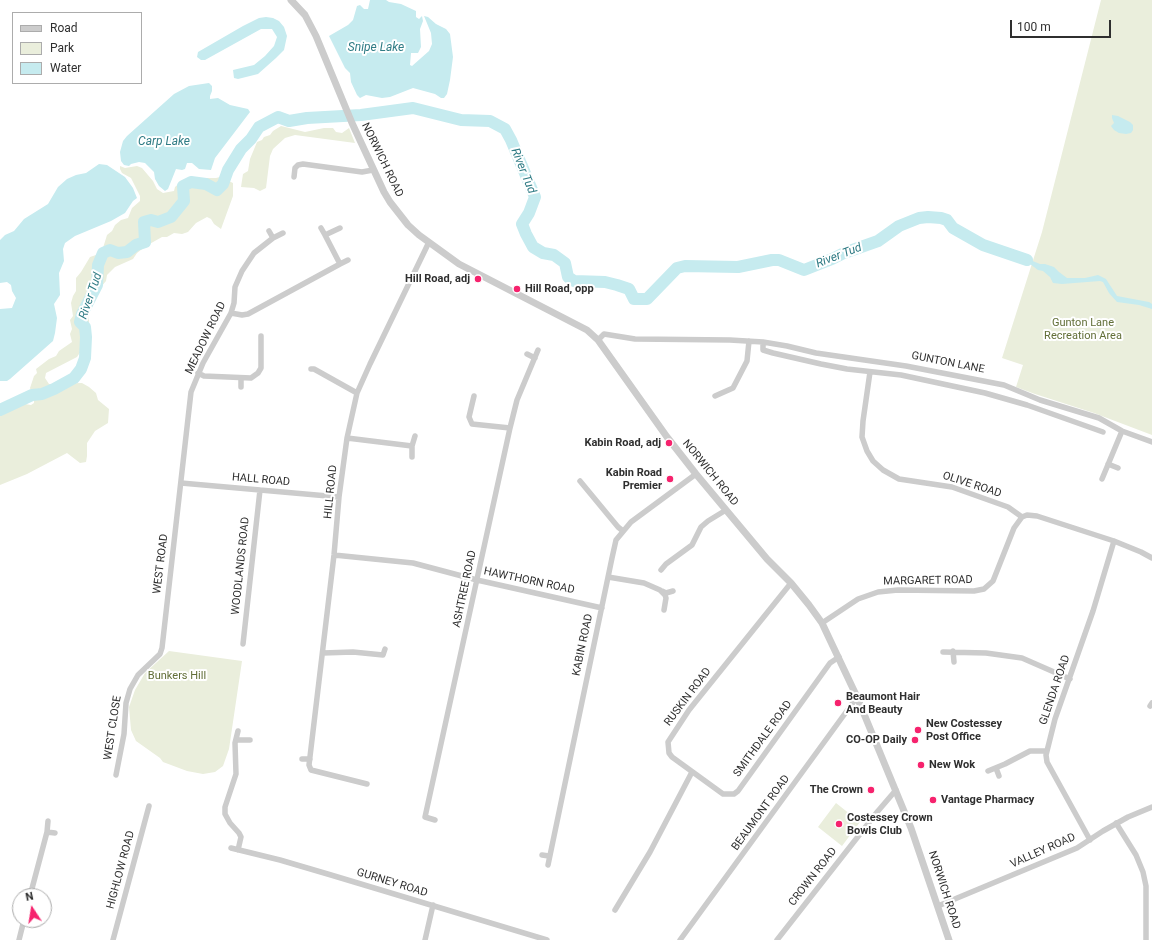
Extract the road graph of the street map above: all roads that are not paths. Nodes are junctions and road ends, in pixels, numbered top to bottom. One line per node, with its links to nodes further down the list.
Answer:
1 (291, 0): 2 (street, NORWICH ROAD)
2 (373, 170): 3 (street); 10 (street, NORWICH ROAD)
3 (294, 177)
4 (321, 228): 8 (street)
5 (340, 228): 8 (street)
6 (269, 231): 9 (street)
7 (283, 233): 9 (street, MEADOW ROAD)
8 (325, 235): 12 (street)
9 (273, 238): 13 (street, MEADOW ROAD)
10 (430, 242): 15 (street, NORWICH ROAD); 26 (street, HILL ROAD)
11 (348, 260): 12 (street)
12 (340, 264): 13 (street)
13 (231, 313): 23 (street, MEADOW ROAD)
14 (261, 336): 24 (street)
15 (598, 340): 16 (street, GUNTON LANE); 39 (street, NORWICH ROAD)
16 (749, 341): 17 (street, GUNTON LANE); 28 (street)
17 (763, 342): 22 (street, GUNTON LANE); 30 (street, GUNTON LANE)
18 (538, 350): 20 (street, ASHTREE ROAD)
19 (527, 354): 20 (street)
20 (535, 358): 29 (street, ASHTREE ROAD)
21 (311, 369): 26 (street)
22 (870, 372): 31 (street, GUNTON LANE); 46 (street, OLIVE ROAD)
23 (198, 373): 24 (street); 42 (street, MEADOW ROAD)
24 (241, 378): 25 (street)
25 (241, 387)
26 (358, 393): 33 (street, HILL ROAD)
27 (474, 396): 29 (street)
28 (715, 396)
29 (510, 428): 53 (street, ASHTREE ROAD)
30 (1122, 431): 34 (street, GUNTON LANE); 37 (street)
31 (1103, 432)
32 (415, 436): 35 (street)
33 (347, 438): 35 (street); 44 (street, HILL ROAD)
34 (1152, 442)
35 (412, 446): 36 (street)
36 (412, 457)
37 (1108, 464): 38 (street); 40 (street)
38 (1118, 468)
39 (696, 474): 45 (street, NORWICH ROAD); 47 (street, KABIN ROAD)
40 (1102, 479)
41 (580, 481): 47 (street)
42 (181, 483): 43 (street, HALL ROAD); 61 (street, WEST ROAD)
43 (260, 490): 44 (street, HALL ROAD); 60 (street, WOODLANDS ROAD)
44 (340, 497): 49 (street, HILL ROAD)
45 (726, 510): 51 (street); 54 (street, NORWICH ROAD)
46 (1022, 518): 48 (street); 59 (street, MARGARET ROAD)
47 (623, 531): 52 (street, KABIN ROAD)
48 (1114, 541): 50 (street); 68 (street, GLENDA ROAD)
49 (334, 555): 53 (street, HAWTHORN ROAD); 65 (street, HILL ROAD)
50 (1152, 558)
51 (661, 570)
52 (608, 576): 55 (street); 57 (street, KABIN ROAD)
53 (477, 580): 57 (street, HAWTHORN ROAD); 85 (street, ASHTREE ROAD)
54 (791, 583): 59 (street, NORWICH ROAD); 78 (street, RUSKIN ROAD)
55 (660, 590): 56 (street); 58 (street)
56 (673, 591)
57 (602, 608): 94 (street, KABIN ROAD)
58 (664, 610)
59 (822, 623): 66 (street, NORWICH ROAD)
60 (243, 644)
61 (162, 648): 79 (street, WEST CLOSE)
62 (385, 649): 65 (street)
63 (953, 651): 64 (street); 67 (street); 68 (street)
64 (943, 652)
65 (323, 653): 75 (street, HILL ROAD)
66 (839, 657): 69 (street, NORWICH ROAD); 78 (street, SMITHDALE ROAD)
67 (954, 662)
68 (1070, 679): 73 (street, GLENDA ROAD)
69 (857, 697): 82 (street, NORWICH ROAD); 105 (street, BEAUMONT ROAD)
70 (238, 731): 71 (street)
71 (236, 740): 72 (street); 92 (street)
72 (250, 740)
73 (1047, 751): 76 (street); 90 (street, GLENDA ROAD)
74 (302, 759): 75 (street)
75 (310, 760): 81 (street, HILL ROAD)
76 (996, 768): 77 (street); 80 (street)
77 (988, 771)
78 (692, 772): 99 (street)
79 (116, 775)
80 (999, 776)
81 (362, 785)
82 (896, 790): 98 (street, NORWICH ROAD); 106 (street, CROWN ROAD)
83 (149, 806): 102 (street, HIGHLOW ROAD)
84 (1152, 807): 87 (street, VALLEY ROAD)
85 (434, 820)
86 (48, 821): 88 (street)
87 (1116, 823): 90 (street, VALLEY ROAD); 108 (street)
88 (47, 832): 89 (street); 96 (street)
89 (54, 833)
90 (1090, 840): 98 (street, VALLEY ROAD)
91 (231, 848): 92 (street, GURNEY ROAD)
92 (238, 850): 97 (street, GURNEY ROAD)
93 (542, 855): 94 (street)
94 (549, 856): 95 (street, KABIN ROAD)
95 (548, 865)
96 (32, 888)
97 (433, 905): 103 (street); 104 (street, GURNEY ROAD)
98 (938, 906): 107 (street, NORWICH ROAD)
99 (615, 910)
100 (22, 928): 101 (street)
101 (19, 940)
102 (113, 940)
103 (425, 940)
104 (547, 940)
105 (680, 940)
106 (777, 940)
107 (949, 940)
108 (1146, 940)

